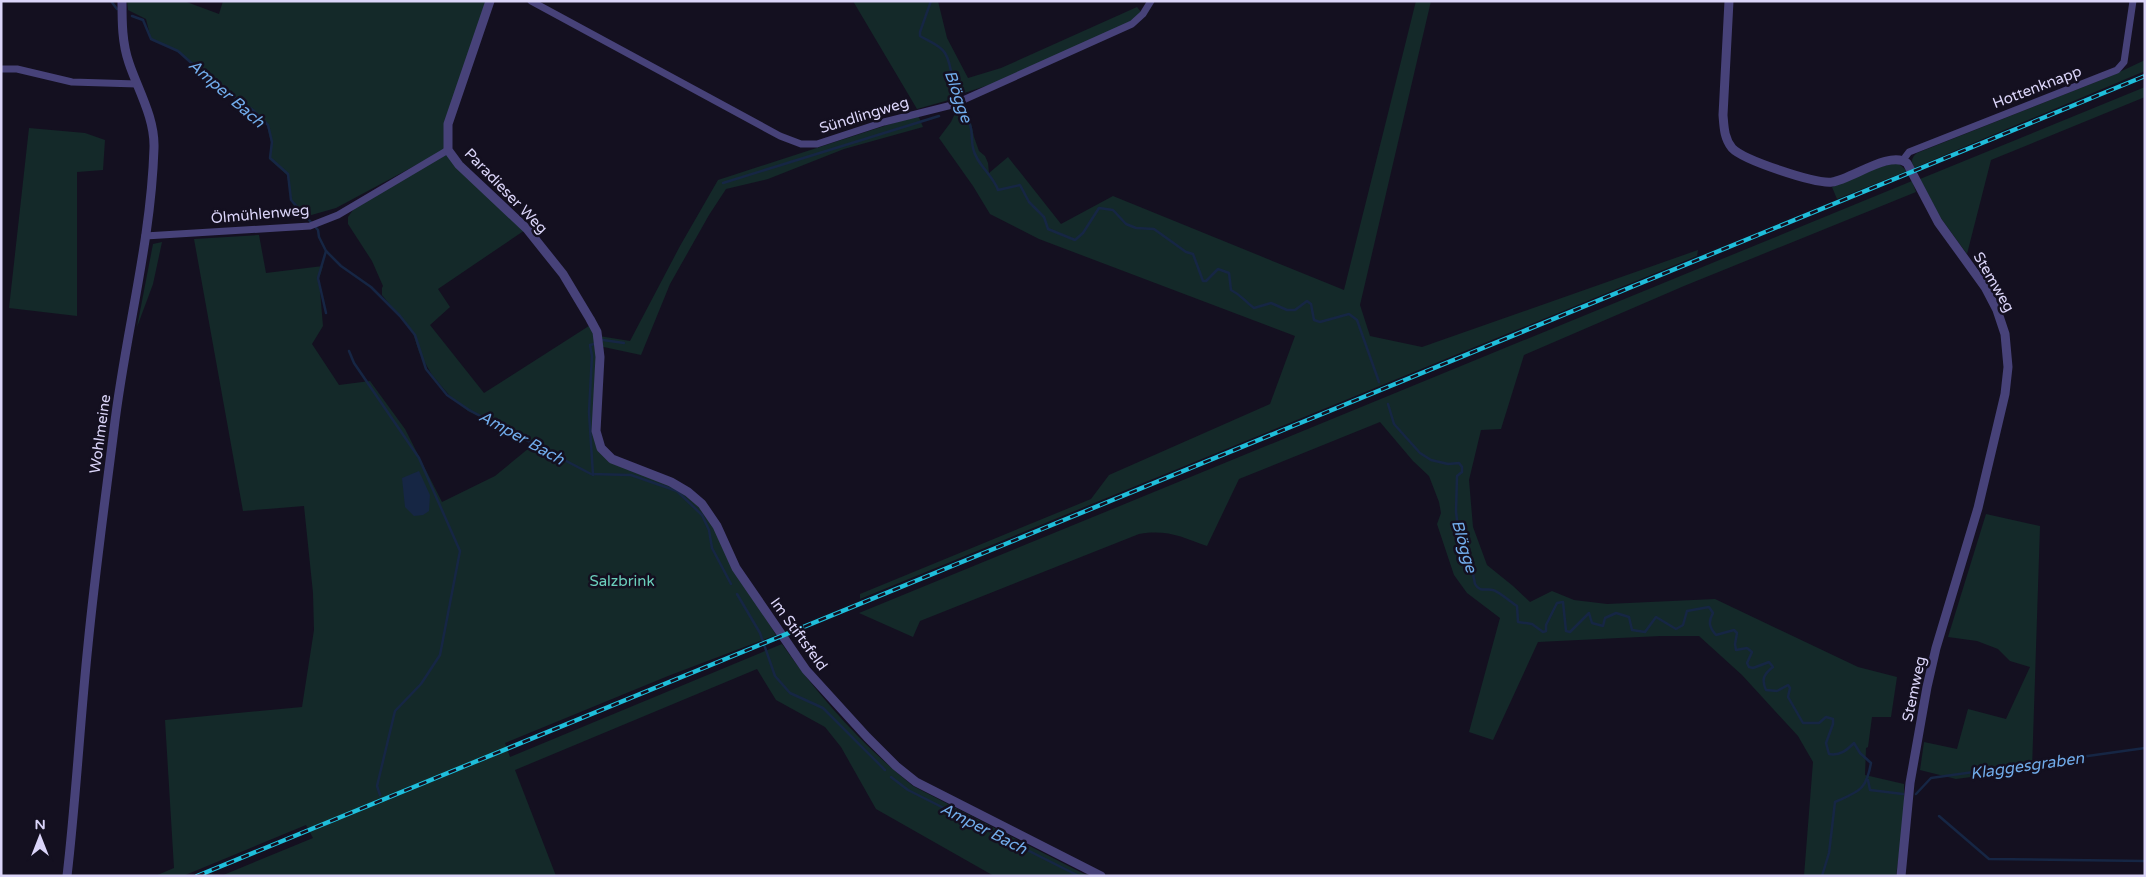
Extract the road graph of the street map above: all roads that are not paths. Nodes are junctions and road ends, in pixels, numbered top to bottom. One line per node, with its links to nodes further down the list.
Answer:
1 (122, 1): 8 (street, Wohlmeine)
2 (490, 1): 9 (street, Paradieser Weg)
3 (531, 1): 4 (street, Sündlingweg)
4 (1151, 1)
5 (1729, 1): 10 (street)
6 (2133, 1): 10 (street, Hottenknapp)
7 (1, 69): 8 (street)
8 (137, 84): 11 (street, Wohlmeine)
9 (448, 150): 11 (street, Ölmühlenweg); 12 (street, Paradieser Weg)
10 (1903, 160): 15 (street, Stemweg)
11 (145, 236): 13 (street, Wohlmeine)
12 (596, 332): 14 (street, Im Stiftsfeld)
13 (66, 876)
14 (1101, 876)
15 (1901, 876)

